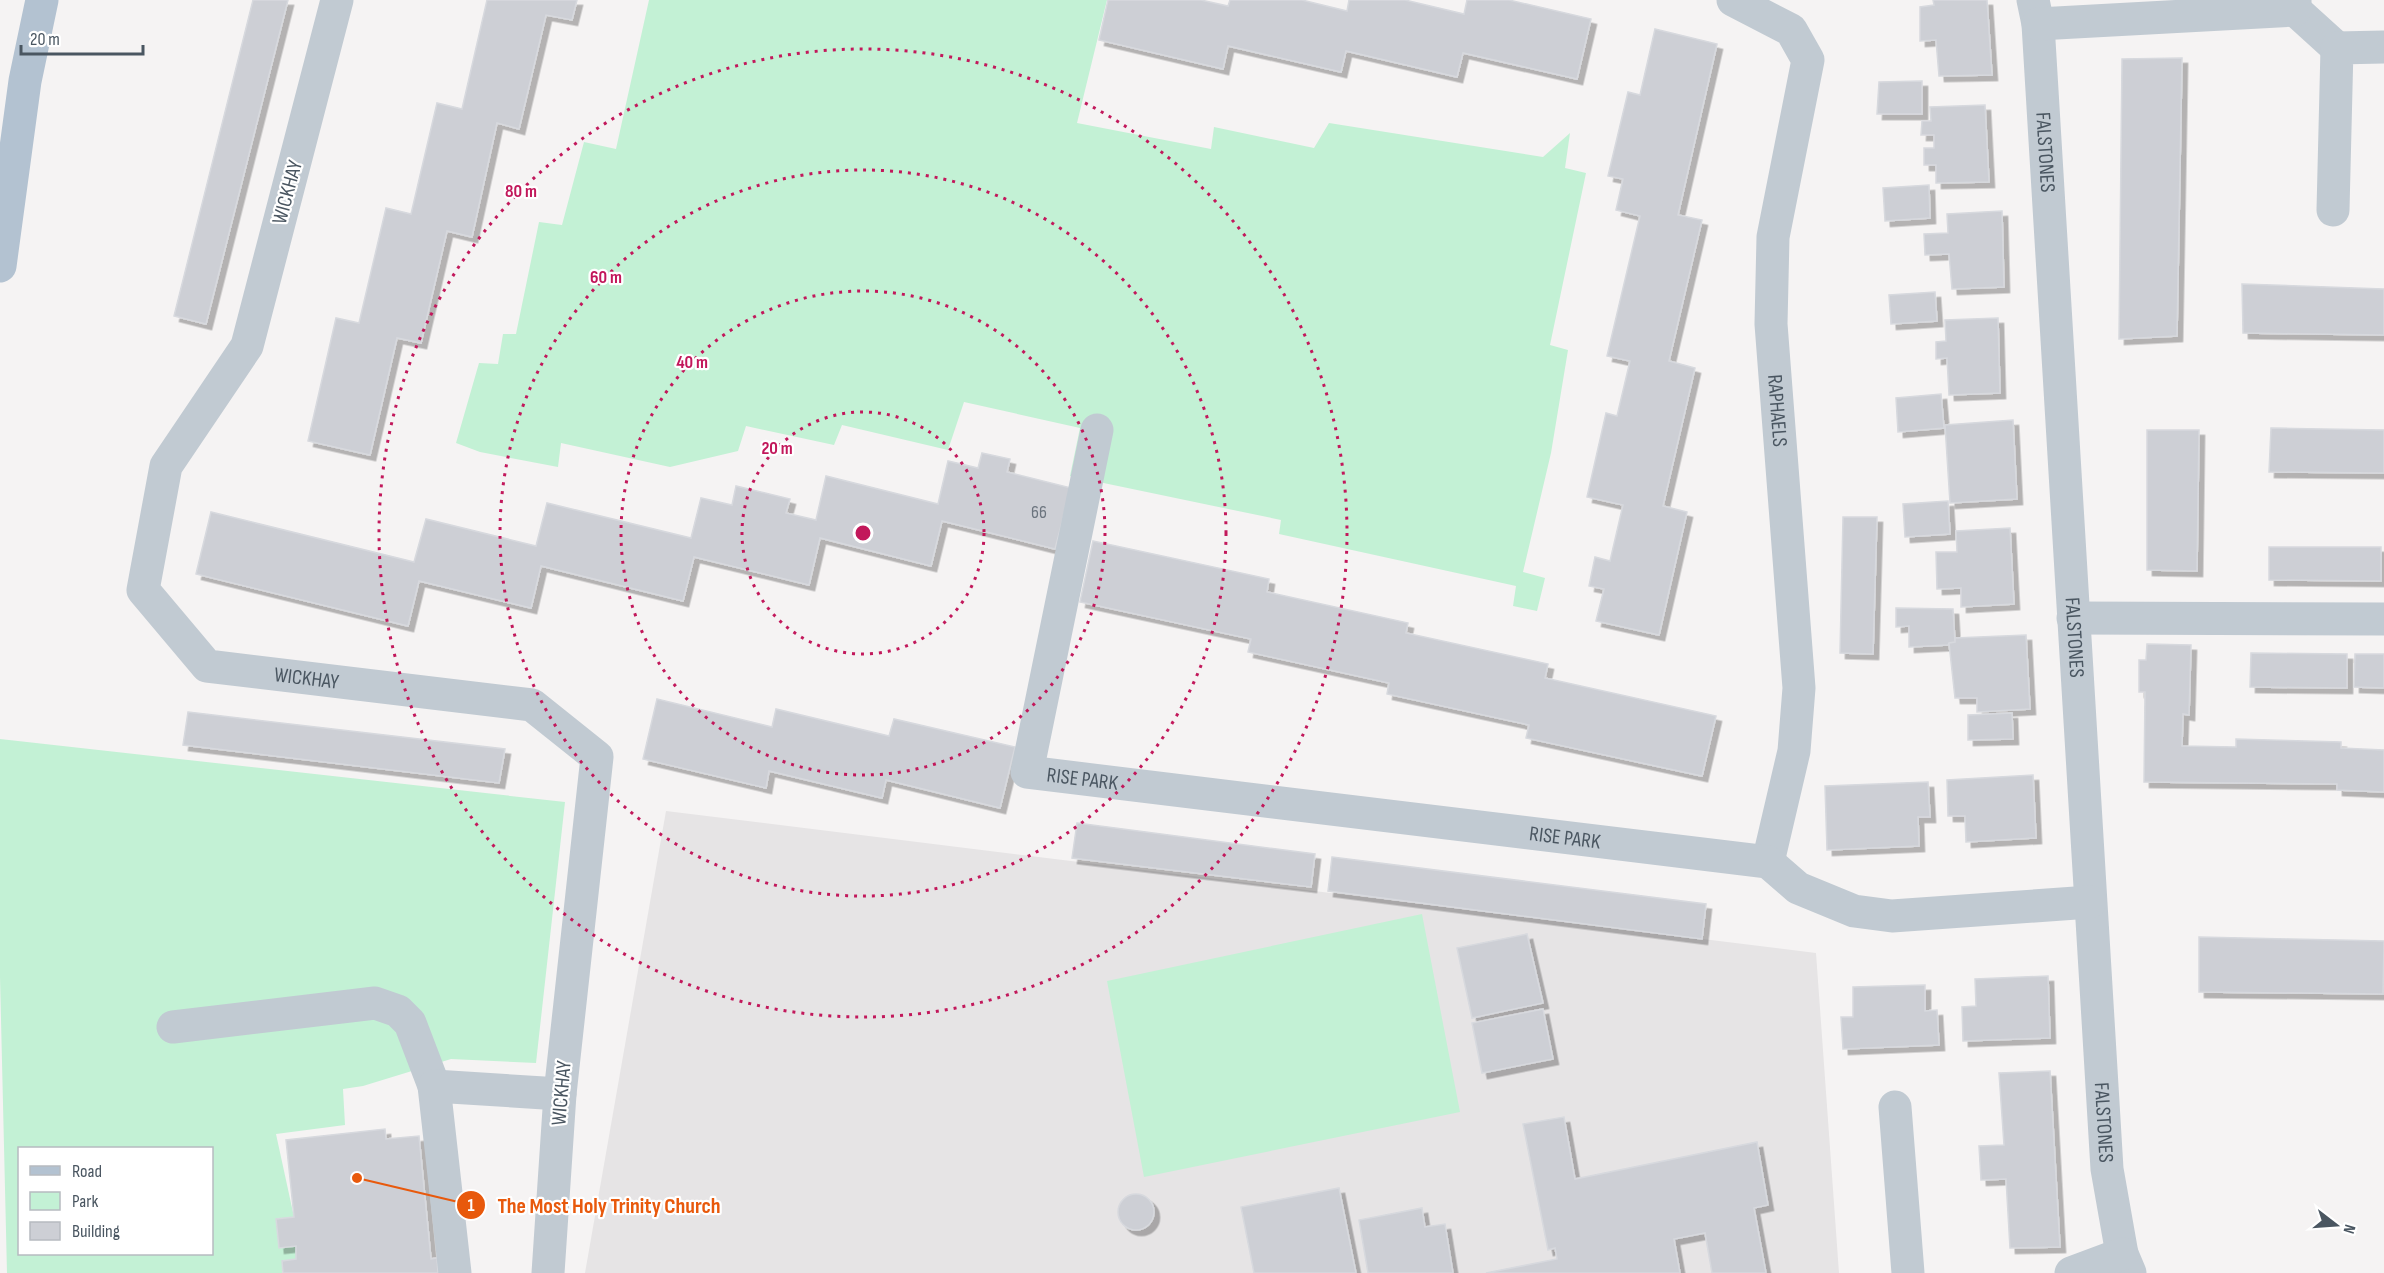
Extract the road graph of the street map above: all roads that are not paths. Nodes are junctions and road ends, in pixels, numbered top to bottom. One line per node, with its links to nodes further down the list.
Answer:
1 (42, 0): 9 (main road)
2 (337, 0): 17 (street, WICKHAY)
3 (1733, 0): 13 (street, RAPHAELS)
4 (2295, 5): 5 (street); 7 (street)
5 (2036, 12): 11 (street, FALSTONES)
6 (2384, 47): 7 (street)
7 (2337, 48): 8 (street)
8 (2333, 210)
9 (0, 266)
10 (1097, 430): 13 (street, RISE PARK)
11 (2073, 618): 12 (street); 14 (street, FALSTONES)
12 (2384, 619)
13 (1768, 862): 14 (street)
14 (2090, 902): 19 (street, FALSTONES)
15 (173, 1027): 16 (street)
16 (434, 1086): 17 (street); 20 (street)
17 (560, 1094): 21 (street, WICKHAY)
18 (1895, 1107): 22 (street)
19 (2126, 1264): 23 (street)
20 (456, 1273)
21 (548, 1273)
22 (1908, 1273)
23 (2071, 1273)

